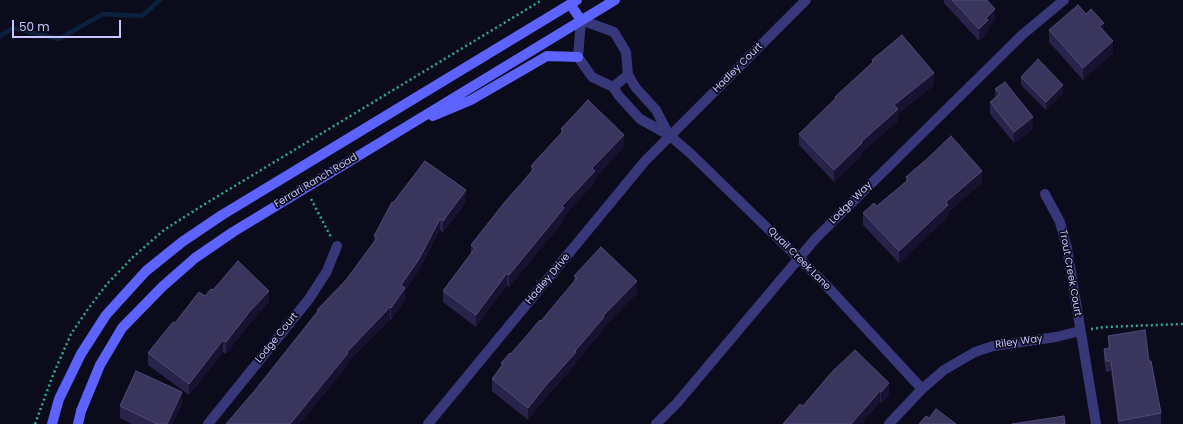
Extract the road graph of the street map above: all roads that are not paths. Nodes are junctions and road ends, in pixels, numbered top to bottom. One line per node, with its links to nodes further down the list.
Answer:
1 (615, 0): 5 (main road, Ferrari Ranch Road)
2 (806, 0): 10 (street, Hadley Court)
3 (1064, 0): 13 (street, Lodge Way)
4 (573, 2): 5 (main road); 16 (main road, Ferrari Ranch Road)
5 (581, 20): 6 (street); 7 (street); 9 (main road, Ferrari Ranch Road)
6 (578, 57): 8 (street); 9 (main road)
7 (628, 75): 8 (street); 10 (street)
8 (613, 87): 10 (street)
9 (392, 135): 17 (main road, Ferrari Ranch Road)
10 (670, 135): 13 (street, Quail Creek Lane); 19 (street, Hadley Drive)
11 (1045, 194): 14 (street, Trout Creek Court)
12 (337, 246): 18 (street, Lodge Court)
13 (799, 258): 15 (street, Quail Creek Lane); 20 (street, Lodge Way)
14 (1080, 331): 15 (street, Riley Way); 22 (street, Trout Creek Court)
15 (922, 389): 21 (street, Riley Way)
16 (52, 424)
17 (78, 424)
18 (208, 424)
19 (428, 424)
20 (656, 424)
21 (889, 424)
22 (1096, 424)

